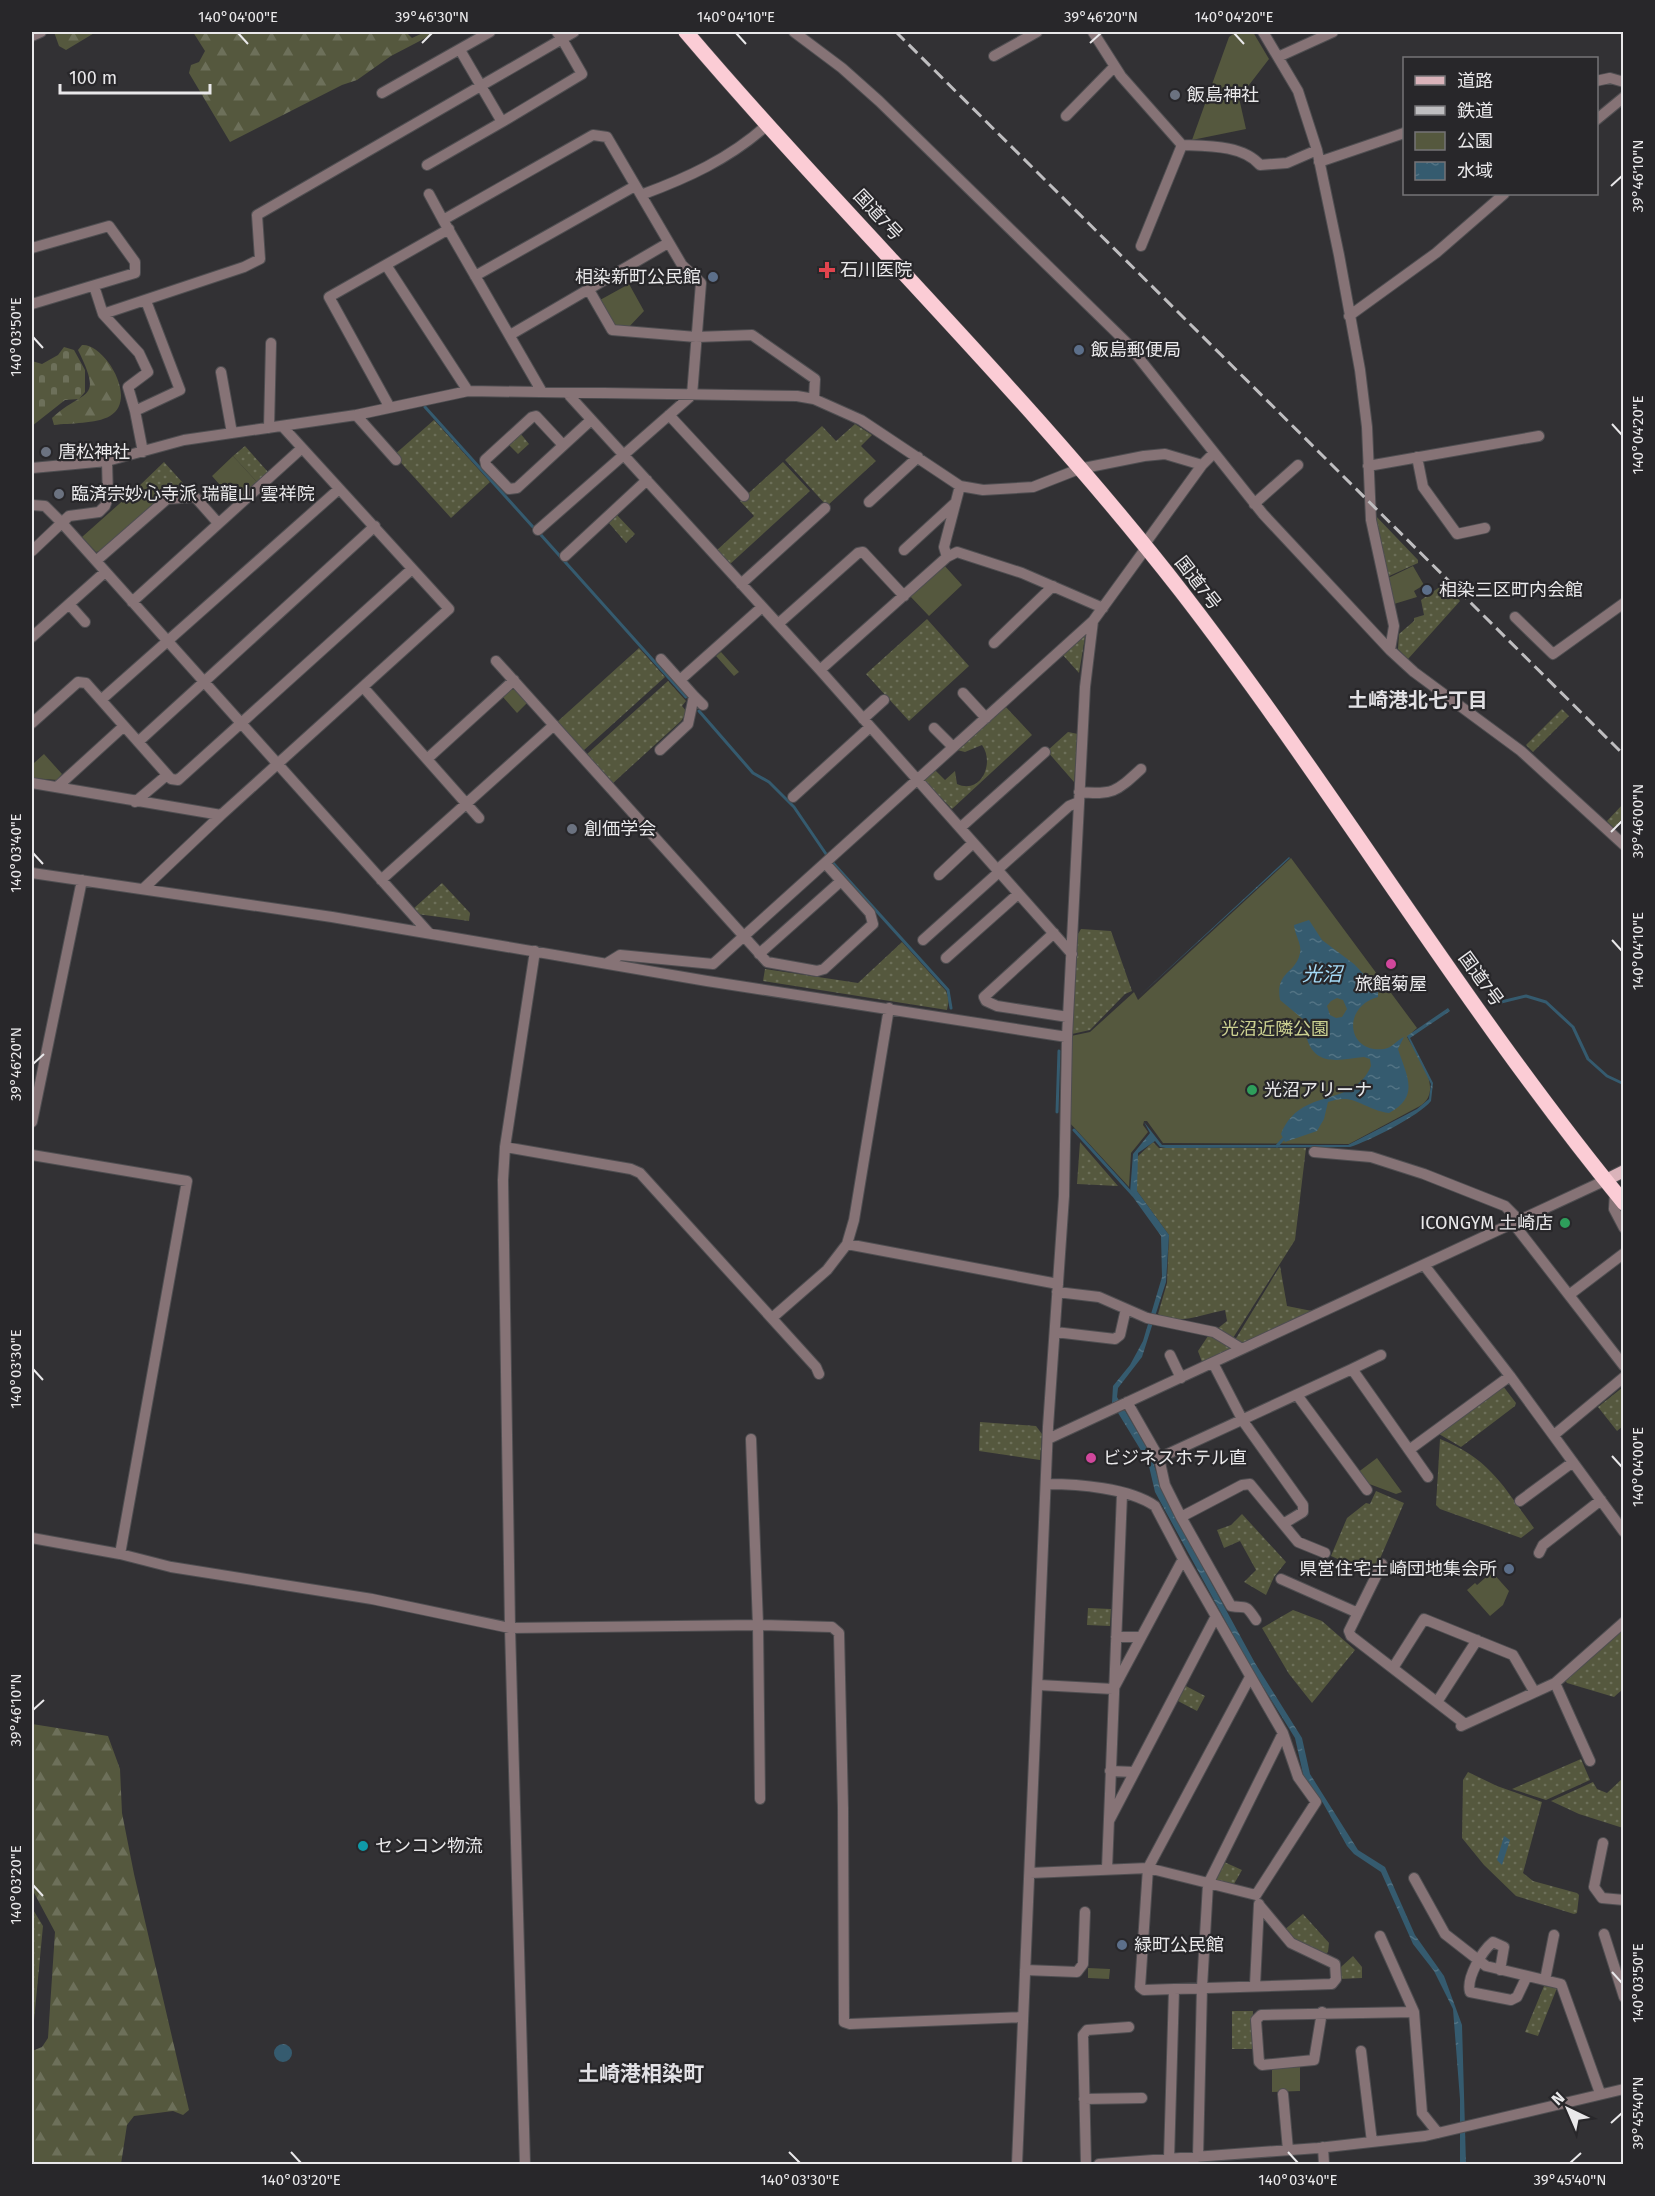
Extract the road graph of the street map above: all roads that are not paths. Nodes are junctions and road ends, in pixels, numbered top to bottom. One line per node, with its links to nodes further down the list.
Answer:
1 (41, 32): 11 (street)
2 (490, 32): 12 (street)
3 (574, 32): 10 (street)
4 (686, 32): 24 (highway, 国道7号)
5 (794, 32): 66 (street)
6 (1036, 32): 13 (street)
7 (1093, 32): 15 (street)
8 (1263, 32): 14 (street)
9 (1333, 32): 14 (street)
10 (560, 35): 18 (street); 23 (street)
11 (32, 36)
12 (460, 50): 18 (street); 19 (street)
13 (994, 56)
14 (1278, 57): 27 (street)
15 (1114, 68): 21 (street); 26 (street)
16 (1598, 81): 17 (street)
17 (1623, 82)
18 (479, 84): 23 (street); 41 (street)
19 (382, 93)
20 (1623, 97): 22 (street)
21 (1066, 116)
22 (1598, 118)
23 (502, 122): 29 (street)
24 (766, 126): 30 (street); 76 (highway, 国道7号)
25 (1403, 133): 28 (street)
26 (1182, 144): 27 (street); 35 (street)
27 (1317, 150): 28 (street)
28 (1319, 162): 44 (street)
29 (427, 165)
30 (638, 190): 33 (street); 34 (street); 38 (street)
31 (429, 194): 33 (street)
32 (1503, 195): 44 (street)
33 (446, 225): 37 (street); 38 (street)
34 (668, 243): 40 (street); 46 (street)
35 (1141, 246)
36 (32, 248): 39 (street)
37 (386, 265): 49 (street); 54 (street)
38 (475, 276): 45 (street)
39 (94, 286): 42 (street); 43 (street)
40 (589, 290): 45 (street); 46 (street)
41 (146, 301): 43 (street); 55 (street)
42 (32, 304)
43 (103, 314): 55 (street)
44 (1349, 316): 74 (street)
45 (510, 335): 50 (street)
46 (696, 337): 52 (street); 53 (street)
47 (271, 343): 60 (street)
48 (221, 372): 61 (street)
49 (468, 391): 50 (street); 54 (street)
50 (542, 392): 51 (street)
51 (567, 393): 52 (street); 58 (street)
52 (692, 395): 53 (street); 56 (street)
53 (814, 399): 68 (street)
54 (389, 406): 57 (street)
55 (135, 411): 65 (street)
56 (669, 414): 67 (street); 80 (street)
57 (356, 415): 59 (street); 70 (street)
58 (591, 420): 63 (street); 67 (street)
59 (283, 427): 60 (street); 64 (street)
60 (269, 428): 61 (street)
61 (232, 433): 65 (street)
62 (1539, 436): 69 (street)
63 (563, 445): 63 (street)
64 (302, 448): 79 (street); 87 (street)
65 (143, 452): 71 (street)
66 (1214, 453): 72 (street); 83 (street)
67 (623, 454): 77 (street); 90 (street)
68 (918, 457): 78 (street); 81 (street)
69 (1417, 458): 74 (street); 89 (street)
70 (396, 460)
71 (106, 461): 75 (street); 86 (street)
72 (1202, 465): 76 (street); 91 (street)
73 (1298, 465): 83 (street)
74 (1368, 466): 114 (street)
75 (32, 468)
76 (1079, 469): 78 (street); 91 (highway, 国道7号)
77 (648, 480): 94 (street); 99 (street)
78 (960, 486): 82 (street)
79 (339, 489): 88 (street); 112 (street)
80 (744, 496)
81 (869, 502)
82 (954, 504): 92 (street); 95 (street)
83 (1254, 504): 114 (street)
84 (32, 505): 86 (street)
85 (825, 508): 99 (street)
86 (62, 523): 93 (street); 96 (street)
87 (218, 523): 96 (street); 102 (street)
88 (375, 526): 97 (street); 120 (street)
89 (1485, 528)
90 (538, 530)
91 (1145, 547): 106 (street); 180 (highway, 国道7号)
92 (904, 550)
93 (32, 551)
94 (565, 556)
95 (947, 556): 100 (street); 101 (street)
96 (96, 561): 98 (street)
97 (412, 568): 121 (street); 130 (street)
98 (105, 572): 102 (street); 104 (street)
99 (741, 584): 105 (street)
100 (1053, 586): 106 (street); 113 (street)
101 (904, 596): 110 (street); 117 (street)
102 (132, 602): 112 (street)
103 (1623, 603): 107 (street)
104 (69, 604): 109 (street); 111 (street)
105 (762, 607): 110 (street); 119 (street)
106 (1103, 608): 108 (street)
107 (1515, 617)
108 (1093, 621): 127 (street); 146 (street)
109 (85, 622)
110 (778, 624): 117 (street)
111 (32, 637)
112 (168, 642): 120 (street); 124 (street)
113 (994, 643)
114 (1390, 650): 153 (street)
115 (661, 659): 119 (street)
116 (496, 661): 118 (street)
117 (820, 670): 129 (street)
118 (514, 680): 131 (street); 138 (street)
119 (680, 680): 123 (street)
120 (204, 682): 130 (street); 134 (street)
121 (363, 687): 138 (street); 139 (street)
122 (963, 693): 127 (street)
123 (694, 696): 126 (street); 136 (street)
124 (101, 700): 128 (street); 132 (street)
125 (884, 700): 129 (street)
126 (703, 705)
127 (986, 717): 135 (street)
128 (32, 723)
129 (866, 723): 142 (street); 145 (street)
130 (242, 724): 139 (street); 141 (street)
131 (554, 725): 148 (street); 165 (street)
132 (124, 726): 134 (street); 144 (street)
133 (934, 728): 135 (street)
134 (138, 742): 141 (street)
135 (953, 747): 142 (street)
136 (660, 750)
137 (1045, 752): 151 (street)
138 (427, 759): 148 (street)
139 (278, 763): 149 (street); 159 (street)
140 (1141, 769): 146 (street)
141 (167, 775): 147 (street)
142 (917, 780): 151 (street); 154 (street)
143 (32, 783): 144 (street)
144 (57, 787): 147 (street)
145 (793, 797)
146 (1079, 797): 155 (street); 169 (street)
147 (135, 802): 149 (street)
148 (467, 804): 150 (street); 159 (street)
149 (221, 814): 161 (street)
150 (479, 818)
151 (960, 828): 152 (street)
152 (974, 843): 155 (street); 157 (street)
153 (1623, 846)
154 (825, 863): 160 (street); 165 (street)
155 (998, 871): 162 (street); 166 (street)
156 (32, 873): 158 (street)
157 (939, 875)
158 (82, 880): 161 (street); 175 (street)
159 (381, 880): 163 (street)
160 (841, 881): 168 (street); 168 (street)
161 (143, 889): 163 (street)
162 (1018, 894): 164 (street); 170 (street)
163 (429, 933): 167 (street)
164 (1054, 933): 169 (street); 173 (street)
165 (743, 936): 168 (street); 171 (street)
166 (923, 940)
167 (534, 951): 171 (street); 176 (street)
168 (759, 954)
169 (1072, 954): 173 (street)
170 (946, 958)
171 (607, 963): 172 (street)
172 (889, 1008): 174 (street); 183 (street)
173 (1068, 1017): 174 (street)
174 (1067, 1037): 186 (street)
175 (32, 1122)
176 (505, 1147): 189 (street); 231 (street)
177 (1314, 1152): 181 (street)
178 (32, 1155): 222 (street)
179 (1623, 1171): 180 (main road)
180 (1617, 1192): 181 (street); 182 (street)
181 (1516, 1222): 185 (street); 187 (street)
182 (1623, 1228)
183 (847, 1244): 186 (street); 189 (street)
184 (1623, 1254): 187 (street)
185 (1424, 1265): 191 (street); 198 (street)
186 (1058, 1288): 190 (street); 191 (street)
187 (1569, 1295): 195 (street)
188 (1125, 1313): 190 (street)
189 (772, 1318): 197 (street)
190 (1055, 1332): 206 (street)
191 (1242, 1349): 194 (street)
192 (1170, 1354): 200 (street)
193 (1381, 1355): 196 (street)
194 (1213, 1363): 200 (street); 203 (street)
195 (1623, 1366)
196 (1352, 1369): 201 (street); 207 (street)
197 (819, 1374)
198 (1510, 1376): 204 (street); 207 (street)
199 (1623, 1377): 204 (street)
200 (1181, 1378): 202 (street)
201 (1297, 1395): 203 (street); 212 (street)
202 (1121, 1404): 206 (street); 208 (street)
203 (1243, 1421): 208 (street); 217 (street)
204 (1554, 1434): 209 (street)
205 (751, 1439): 230 (street)
206 (1048, 1439): 211 (street)
207 (1409, 1450): 210 (street)
208 (1159, 1458): 216 (street)
209 (1573, 1462): 214 (street); 215 (street)
210 (1428, 1477)
211 (1047, 1484): 213 (street); 238 (street)
212 (1367, 1490)
213 (1122, 1494): 223 (street); 232 (street)
214 (1601, 1500): 218 (street); 221 (street)
215 (1521, 1501)
216 (1181, 1517): 217 (street); 228 (street)
217 (1283, 1524): 220 (street)
218 (1623, 1532)
219 (32, 1538): 222 (street)
220 (1325, 1552)
221 (1539, 1553)
222 (120, 1554): 231 (street)
223 (1183, 1559): 227 (street); 233 (street)
224 (1382, 1564): 226 (street)
225 (1281, 1579): 226 (street)
226 (1358, 1613): 235 (street)
227 (1216, 1616): 236 (street); 245 (street)
228 (1256, 1620)
229 (1623, 1622): 237 (street)
230 (758, 1625): 231 (street); 246 (street); 271 (street)
231 (510, 1628): 285 (street)
232 (1116, 1637): 233 (street); 239 (street)
233 (1141, 1637): 239 (street)
234 (1477, 1640): 235 (street); 240 (street); 241 (street)
235 (1393, 1668): 241 (street)
236 (1250, 1677): 242 (street); 249 (street)
237 (1555, 1683): 240 (street); 243 (street)
238 (1040, 1685): 239 (street); 251 (street)
239 (1113, 1689): 244 (street)
240 (1534, 1691): 241 (street)
241 (1437, 1702)
242 (1283, 1733): 253 (street); 254 (street)
243 (1590, 1761)
244 (1110, 1771): 245 (street); 247 (street)
245 (1134, 1772): 247 (street)
246 (760, 1799)
247 (1107, 1823): 250 (street)
248 (1603, 1843): 255 (street)
249 (1148, 1868): 250 (street); 253 (street); 267 (street)
250 (1107, 1869): 251 (street)
251 (1030, 1873): 261 (street)
252 (1414, 1878): 260 (street)
253 (1208, 1884): 254 (street); 266 (street)
254 (1258, 1900): 265 (street); 265 (street)
255 (1623, 1900)
256 (1085, 1912): 261 (street)
257 (1604, 1934): 268 (street)
258 (1554, 1935): 264 (street)
259 (1380, 1936): 270 (street)
260 (1480, 1961): 262 (street); 262 (street); 263 (street)
261 (1025, 1970): 271 (street)
262 (1500, 1970): 263 (street)
263 (1527, 1976): 264 (street)
264 (1545, 1980): 275 (street)
265 (1255, 1985): 266 (street)
266 (1202, 1987): 267 (street); 283 (street)
267 (1174, 1989): 284 (street)
268 (1623, 1997)
269 (1322, 2012): 269 (street); 270 (street)
270 (1414, 2012): 279 (street)
271 (1023, 2017): 286 (street)
272 (1129, 2027): 278 (street)
273 (1361, 2051): 280 (street)
274 (1623, 2089): 275 (street)
275 (1600, 2093): 279 (street)
276 (1284, 2094): 282 (street)
277 (1142, 2098): 278 (street)
278 (1084, 2099): 287 (street)
279 (1438, 2133): 280 (street)
280 (1372, 2142): 281 (street)
281 (1323, 2147): 282 (street); 289 (street)
282 (1288, 2150): 283 (street)
283 (1198, 2157): 284 (street)
284 (1169, 2159): 288 (street)
285 (525, 2164)
286 (1017, 2164)
287 (1086, 2164)
288 (1099, 2164)
289 (1324, 2164)

